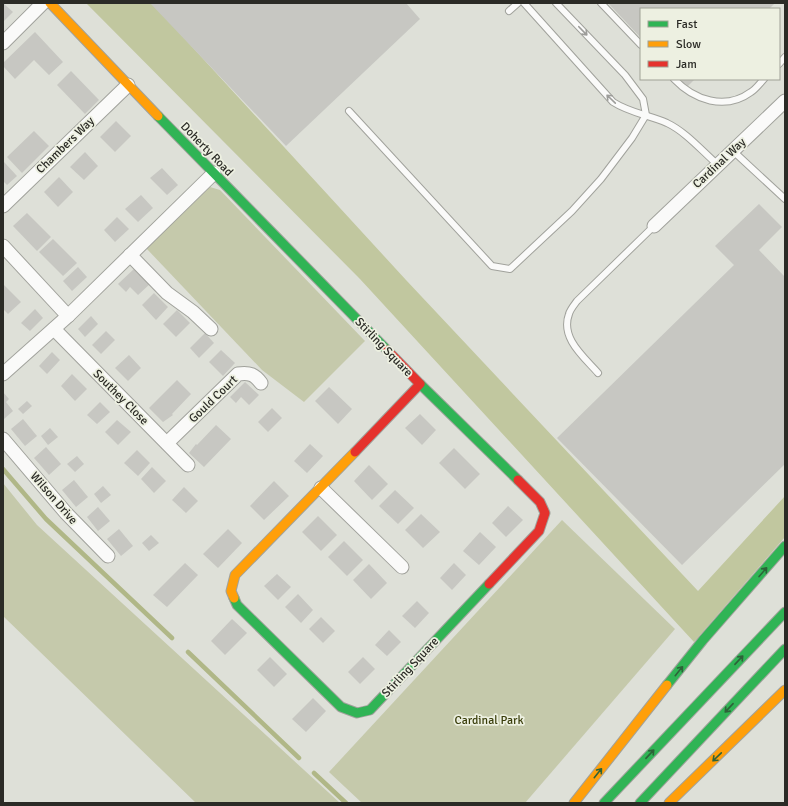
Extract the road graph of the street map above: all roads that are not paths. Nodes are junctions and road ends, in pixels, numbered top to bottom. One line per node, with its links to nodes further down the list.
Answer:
1 (43, 3): 8 (street)
2 (50, 3): 12 (street, Doherty Road)
3 (518, 3): 7 (lane)
4 (524, 3): 15 (lane, one-way to 4)
5 (556, 3): 15 (lane, one-way to 15)
6 (601, 3): 9 (lane)
7 (509, 10)
8 (3, 42)
9 (640, 44)
10 (675, 80): 11 (lane)
11 (763, 80)
12 (128, 85): 18 (street, Doherty Road); 20 (street, Chambers Way)
13 (785, 102): 16 (street, Cardinal Way)
14 (349, 111): 15 (lane)
15 (646, 115): 17 (lane)
16 (732, 150): 17 (street, Cardinal Way); 19 (lane)
17 (717, 164): 21 (street, Cardinal Way)
18 (214, 173): 23 (street); 24 (street, Doherty Road)
19 (785, 200)
20 (3, 206)
21 (654, 226): 28 (lane)
22 (3, 246): 25 (street)
23 (130, 255): 25 (street); 27 (street)
24 (348, 310): 31 (street, Stirling Square)
25 (68, 316): 26 (street)
26 (54, 329): 29 (street); 33 (street, Southey Close)
27 (211, 329)
28 (598, 373)
29 (3, 374)
30 (261, 383): 33 (street, Gould Court)
31 (420, 384): 35 (street, Stirling Square); 35 (street, Stirling Square)
32 (3, 439): 37 (street, Wilson Drive)
33 (167, 443): 34 (street, Southey Close)
34 (188, 465)
35 (321, 488): 38 (street)
36 (785, 546): 42 (street, one-way to 36)
37 (108, 556)
38 (402, 567)
39 (785, 612): 43 (street, one-way to 39)
40 (785, 649): 44 (street, one-way to 44)
41 (785, 690): 45 (street, one-way to 45)
42 (574, 803)
43 (604, 803)
44 (640, 803)
45 (669, 803)

